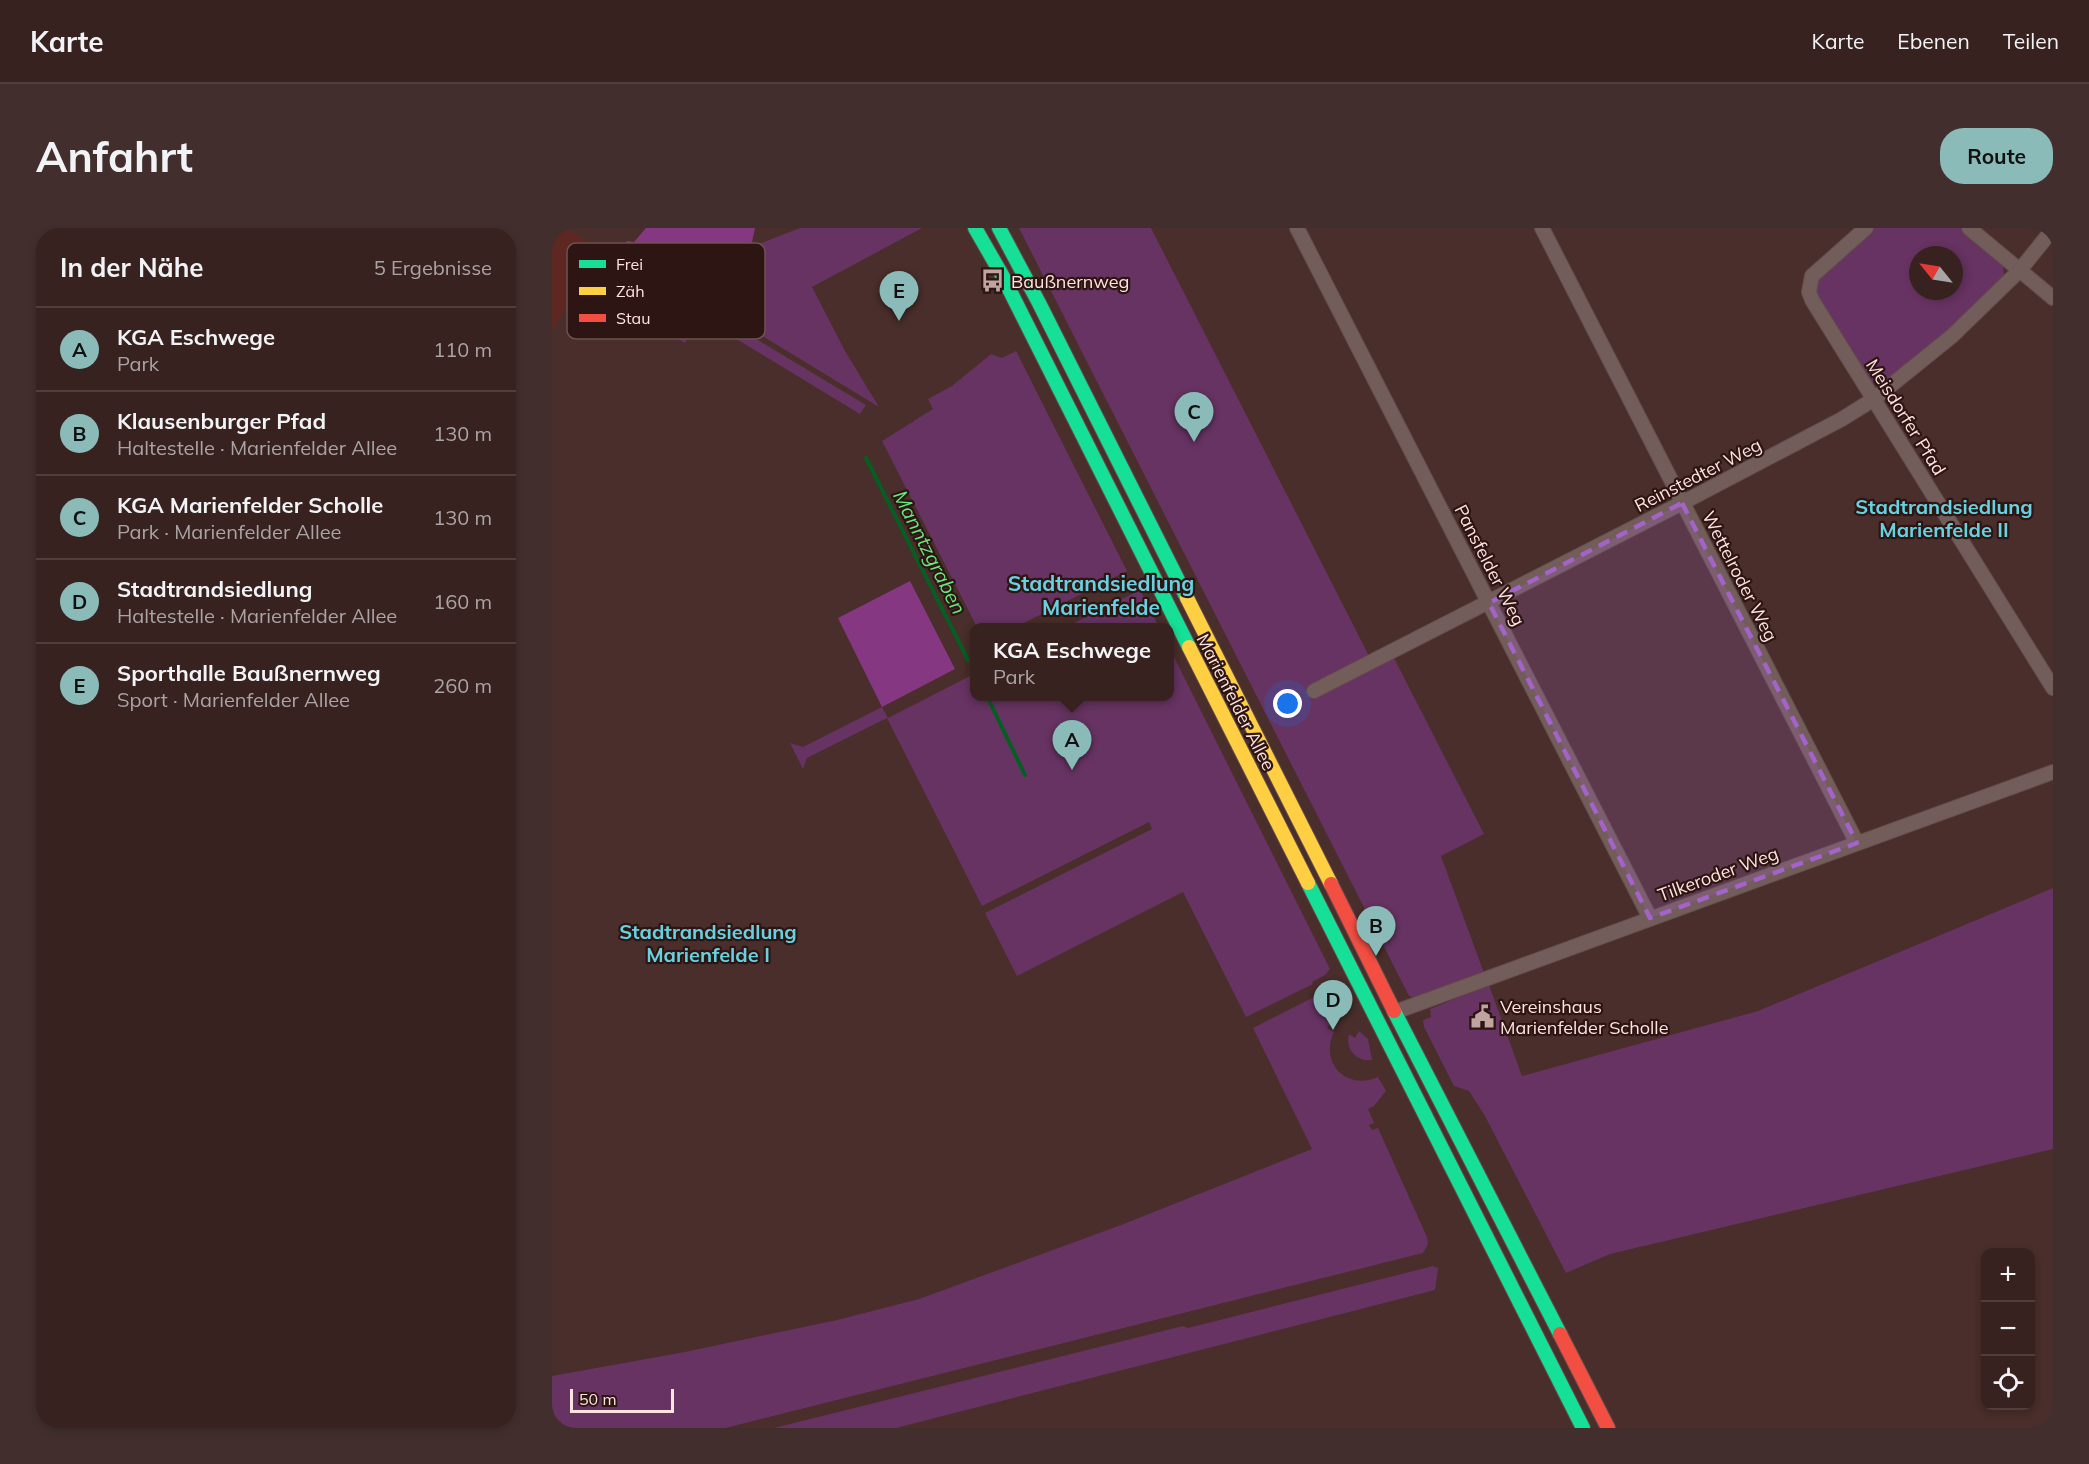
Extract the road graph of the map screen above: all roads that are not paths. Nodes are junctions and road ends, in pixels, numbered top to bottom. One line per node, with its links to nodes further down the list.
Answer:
1 (975, 228): 19 (main road, Marienfelder Allee)
2 (999, 228): 18 (main road, Marienfelder Allee)
3 (1297, 228): 12 (street, Pansfelder Weg)
4 (1542, 228): 11 (street, Wettelroder Weg)
5 (1969, 228): 8 (street)
6 (2053, 228): 8 (street, Reinstedter Weg)
7 (1859, 230): 10 (street, Meisdorfer Pfad)
8 (2020, 270): 9 (street); 10 (street, Reinstedter Weg)
9 (2053, 298)
10 (1874, 399): 11 (street, Reinstedter Weg); 13 (street, Meisdorfer Pfad)
11 (1682, 503): 12 (street, Reinstedter Weg); 16 (street, Wettelroder Weg)
12 (1489, 603): 14 (street, Reinstedter Weg); 17 (street, Pansfelder Weg)
13 (2053, 688)
14 (1314, 690)
15 (2053, 772): 16 (street, Tilkeroder Weg)
16 (1857, 843): 17 (street, Tilkeroder Weg)
17 (1650, 918): 18 (street, Tilkeroder Weg)
18 (1395, 1012): 20 (main road, Marienfelder Allee)
19 (1583, 1428)
20 (1608, 1428)

